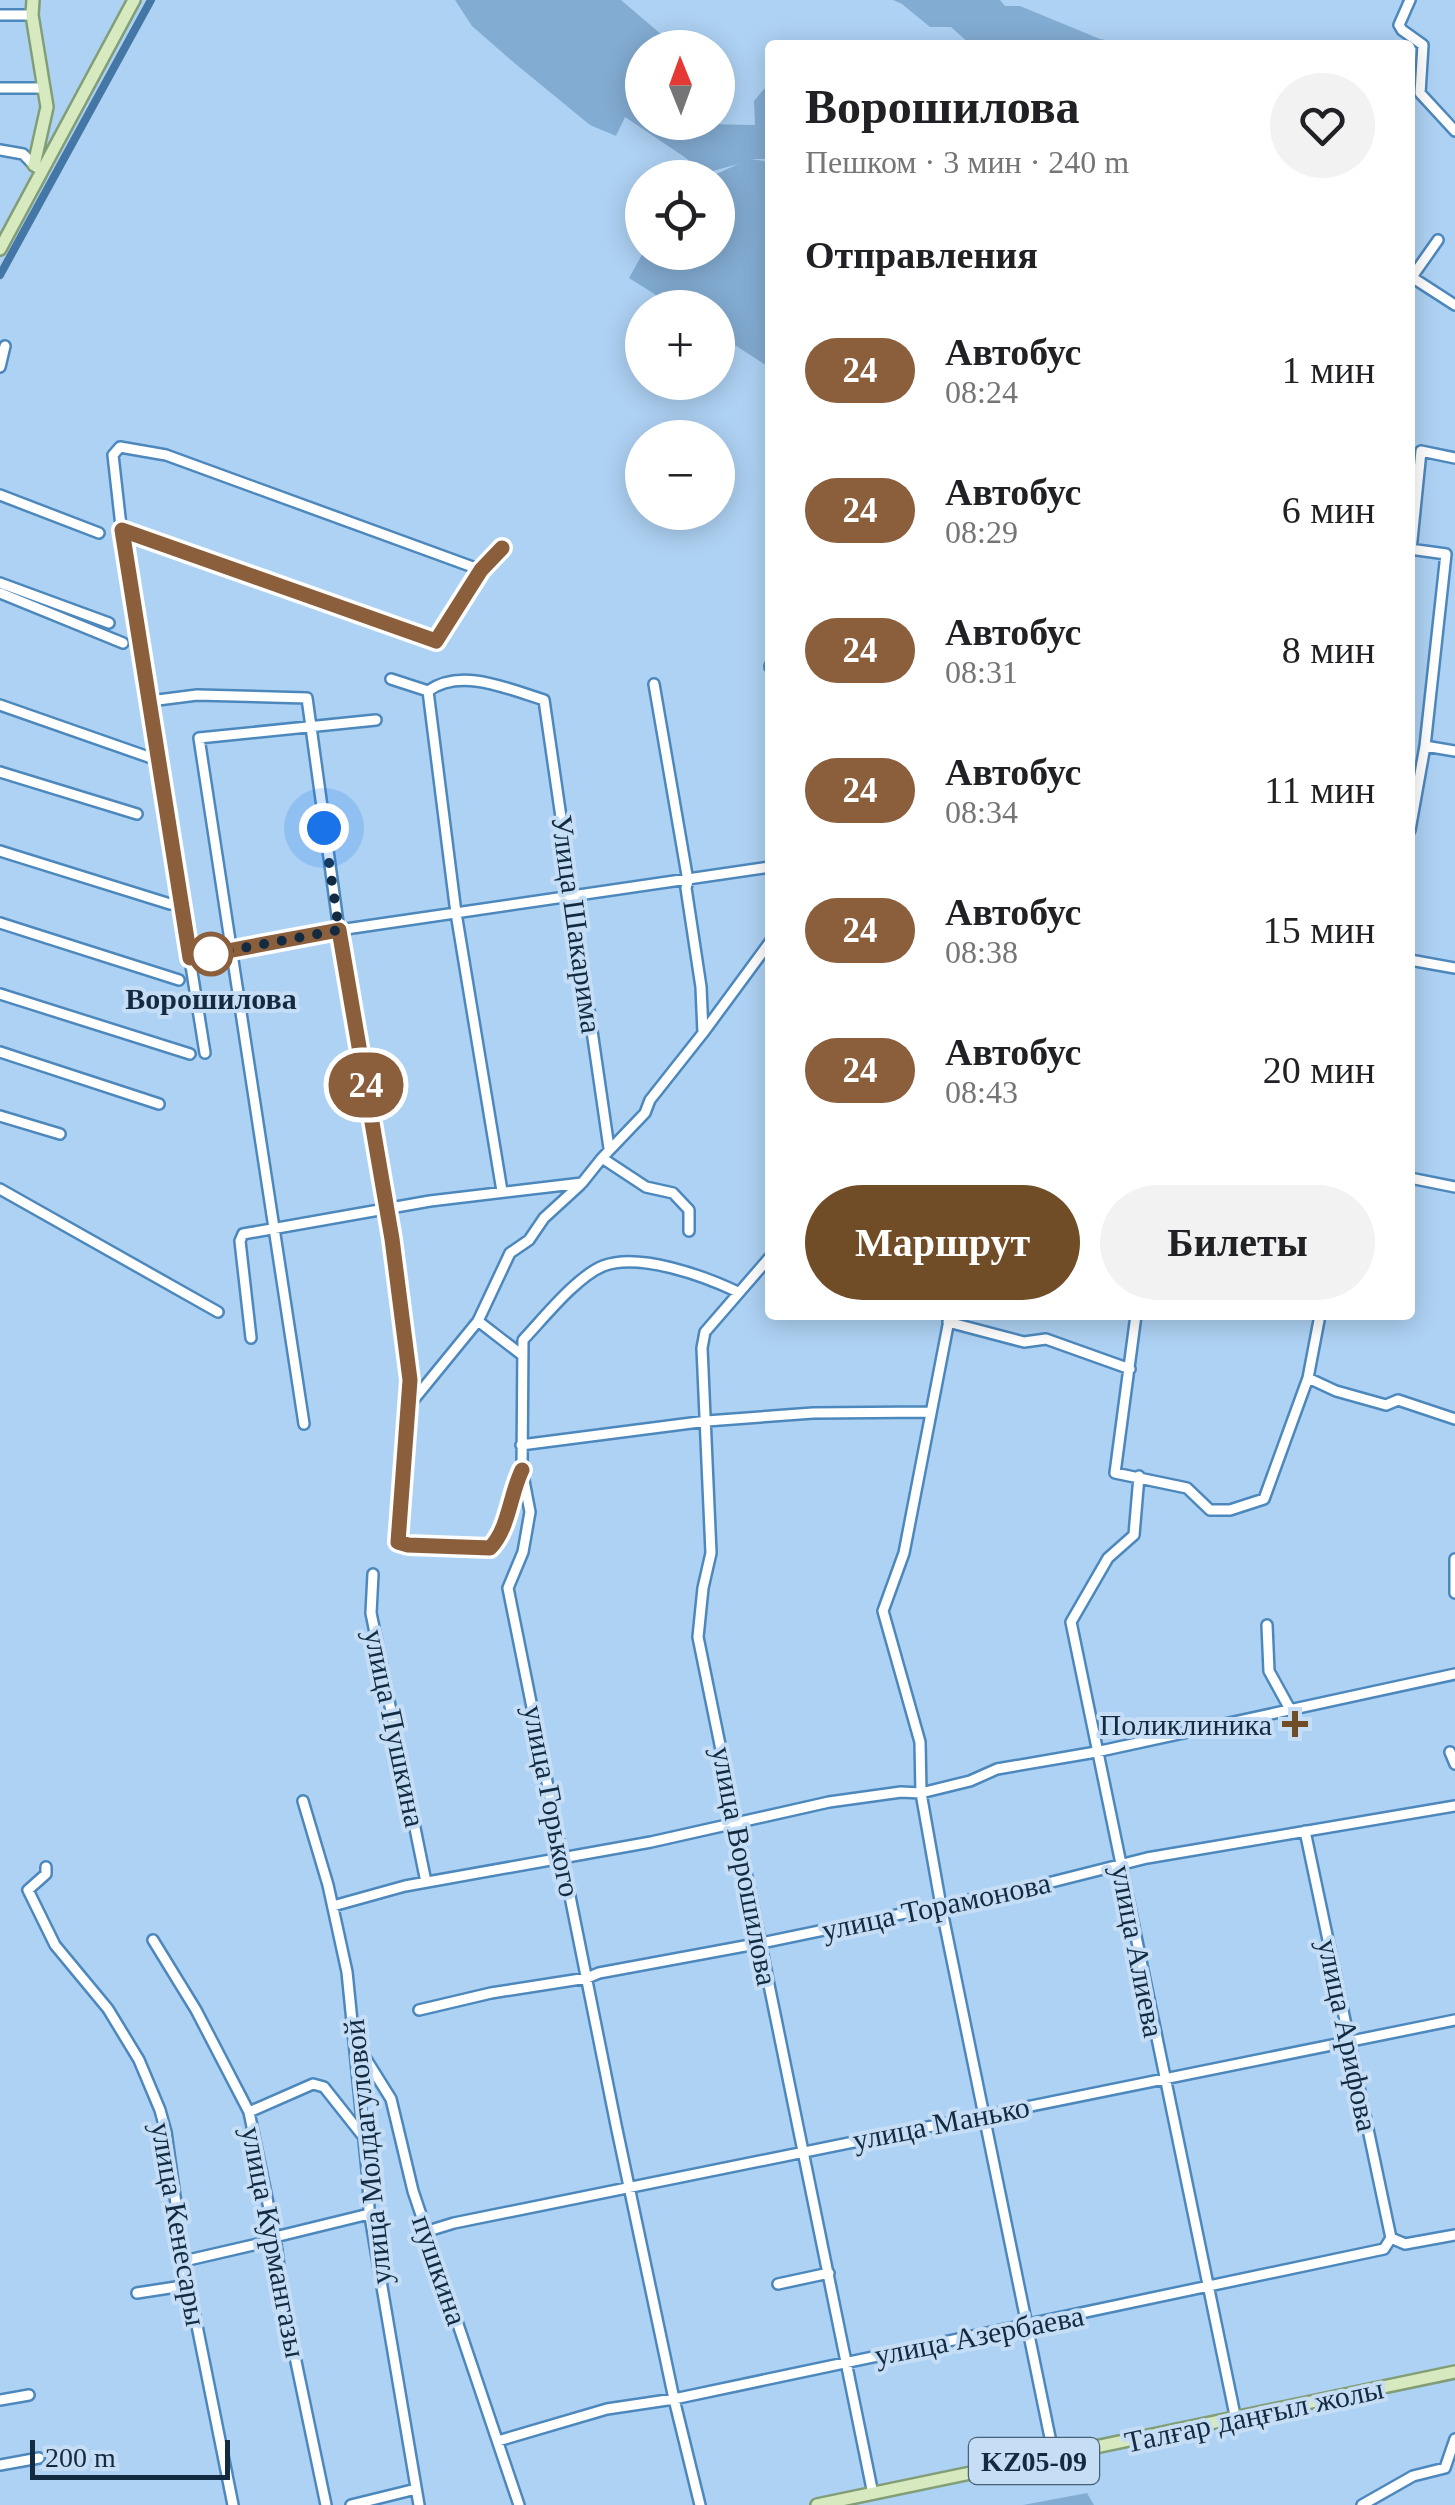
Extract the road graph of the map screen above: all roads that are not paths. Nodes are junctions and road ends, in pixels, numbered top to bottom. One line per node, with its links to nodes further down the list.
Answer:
1 (34, 0): 5 (main road)
2 (134, 0): 10 (main road)
3 (1410, 0): 8 (street)
4 (0, 15): 5 (street)
5 (32, 15): 7 (main road)
6 (0, 88): 7 (street)
7 (43, 88): 10 (main road)
8 (1455, 131)
9 (0, 150): 10 (street)
10 (38, 168): 12 (main road)
11 (1438, 240): 13 (street)
12 (0, 249)
13 (1415, 271)
14 (1415, 279): 15 (street)
15 (1455, 305)
16 (5, 346): 17 (street)
17 (0, 366)
18 (1455, 458): 20 (street)
19 (0, 495): 22 (street)
20 (1415, 505)
21 (122, 530): 25 (street); 25 (street); 33 (street)
22 (100, 534)
23 (502, 548): 25 (street)
24 (1415, 551): 37 (street)
25 (481, 570)
26 (0, 583): 28 (street)
27 (0, 593): 29 (street)
28 (109, 623)
29 (123, 644)
30 (391, 679): 32 (street)
31 (654, 684): 45 (street)
32 (428, 691): 46 (street, Улица Шакарима); 48 (street)
33 (150, 701): 36 (street); 39 (street)
34 (0, 705): 39 (street)
35 (376, 720): 36 (street)
36 (308, 724): 50 (street); 52 (street)
37 (1425, 746): 38 (street); 41 (street)
38 (1455, 752)
39 (160, 761): 53 (street)
40 (0, 772): 42 (street)
41 (1415, 802)
42 (136, 814)
43 (0, 851): 47 (street)
44 (765, 868): 45 (street)
45 (688, 881): 46 (street); 58 (street)
46 (574, 896): 48 (street); 65 (street, Улица Шакарима)
47 (170, 904)
48 (456, 913): 50 (street); 71 (street)
49 (0, 923): 56 (street)
50 (339, 930): 52 (street); 72 (street)
51 (765, 949): 58 (street)
52 (232, 950): 53 (street); 73 (street)
53 (190, 958): 60 (street)
54 (1415, 961): 55 (street)
55 (1455, 968)
56 (179, 980)
57 (0, 994): 61 (street)
58 (703, 1033): 65 (street)
59 (0, 1052): 62 (street)
60 (205, 1053)
61 (190, 1054)
62 (159, 1104)
63 (0, 1116): 64 (street)
64 (60, 1134)
65 (609, 1148): 66 (street)
66 (602, 1158): 68 (street); 74 (street)
67 (1415, 1179): 69 (street)
68 (582, 1183): 71 (street); 78 (street)
69 (1455, 1187)
70 (0, 1188): 77 (street)
71 (502, 1191): 72 (street)
72 (387, 1211): 73 (street); 87 (street)
73 (273, 1230): 83 (street); 91 (street)
74 (689, 1230)
75 (765, 1262): 76 (street, улица Ворошилова)
76 (738, 1292): 84 (street); 90 (street, улица Ворошилова)
77 (218, 1312)
78 (478, 1320): 84 (street); 87 (street)
79 (949, 1320): 88 (street)
80 (952, 1320): 85 (street)
81 (1135, 1320): 85 (street)
82 (1319, 1320): 86 (street)
83 (251, 1338)
84 (522, 1355): 92 (street, улица Горького)
85 (1130, 1370): 94 (street)
86 (1308, 1378): 89 (street); 94 (street)
87 (409, 1405): 93 (street)
88 (929, 1412): 90 (street); 104 (street)
89 (1455, 1419)
90 (707, 1420): 92 (street); 107 (street, улица Ворошилова)
91 (304, 1424)
92 (521, 1445): 93 (street, улица Горького)
93 (522, 1470): 109 (street, улица Горького)
94 (1139, 1476): 101 (street, улица Алиева)
95 (1455, 1559): 97 (street)
96 (373, 1574): 112 (street, улица Пушкина)
97 (1455, 1593)
98 (1267, 1625): 100 (street)
99 (1455, 1674): 100 (street)
100 (1291, 1711): 101 (street)
101 (1096, 1752): 104 (street); 110 (street, улица Алиева)
102 (1450, 1752): 103 (street)
103 (1455, 1764)
104 (922, 1793): 107 (street); 114 (street)
105 (303, 1801): 113 (street, улица Молдагуловой)
106 (1455, 1806): 108 (street, улица Торамонова)
107 (736, 1820): 109 (street); 116 (street, улица Ворошилова)
108 (1305, 1831): 110 (street, улица Торамонова); 121 (street, улица Арифова)
109 (562, 1857): 112 (street); 117 (street, улица Горького)
110 (1120, 1865): 114 (street, улица Торамонова); 122 (street, улица Алиева)
111 (46, 1867): 133 (street, улица Кенесары)
112 (426, 1882): 113 (street)
113 (333, 1906): 120 (street, улица Молдагуловой)
114 (941, 1906): 116 (street, улица Торамонова); 124 (street)
115 (153, 1940): 123 (street, улица Курмангазы)
116 (761, 1944): 117 (street, улица Торамонова); 126 (street, улица Ворошилова)
117 (587, 1978): 118 (street, улица Торамонова); 127 (street, улица Горького)
118 (418, 2010)
119 (1455, 2020): 121 (street, улица Манько)
120 (354, 2040): 125 (street, улица Молдагуловой); 129 (street, пушкина)
121 (1349, 2042): 122 (street, улица Манько); 132 (street, улица Арифова)
122 (1163, 2078): 124 (street, улица Манько); 137 (street, улица Алиева)
123 (249, 2112): 125 (street); 131 (street, улица Курмангазы)
124 (982, 2115): 126 (street, улица Манько); 139 (street)
125 (364, 2137): 128 (street, улица Молдагуловой)
126 (804, 2150): 127 (street, улица Манько); 134 (street, улица Ворошилова)
127 (631, 2187): 129 (street, улица Манько); 144 (street, улица Горького)
128 (369, 2214): 131 (street); 151 (street, улица Молдагуловой)
129 (428, 2232): 147 (street, пушкина)
130 (1455, 2235): 132 (street, улица Азербаева)
131 (275, 2238): 133 (street); 154 (street, улица Курмангазы)
132 (1391, 2238): 137 (street, улица Азербаева)
133 (184, 2261): 136 (street, улица Кенесары)
134 (829, 2272): 135 (street); 140 (street, улица Ворошилова)
135 (778, 2284)
136 (189, 2285): 138 (street); 153 (street, улица Кенесары)
137 (1207, 2288): 139 (street, улица Азербаева); 145 (street, улица Алиева)
138 (137, 2293)
139 (1027, 2326): 140 (street, улица Азербаева); 148 (street)
140 (848, 2362): 144 (street, улица Азербаева); 152 (street, улица Ворошилова)
141 (1455, 2372): 145 (main road, Талғар даңғыл жолы / KZ05-09)
142 (29, 2394): 143 (street)
143 (0, 2400)
144 (674, 2400): 147 (street, улица Азербаева); 158 (street, улица Горького)
145 (1236, 2420): 148 (main road, Талғар даңғыл жолы / KZ05-09)
146 (1455, 2440): 160 (street)
147 (498, 2442): 157 (street, пушкина)
148 (1054, 2457): 152 (main road, Талғар даңғыл жолы / KZ05-09)
149 (39, 2458): 150 (street)
150 (0, 2465)
151 (416, 2489): 155 (street); 156 (street, улица Молдагуловой)
152 (872, 2494): 159 (main road, Талғар даңғыл жолы / KZ05-09)
153 (233, 2505)
154 (326, 2505)
155 (352, 2505)
156 (419, 2505)
157 (519, 2505)
158 (700, 2505)
159 (817, 2505)
160 (1362, 2505)

